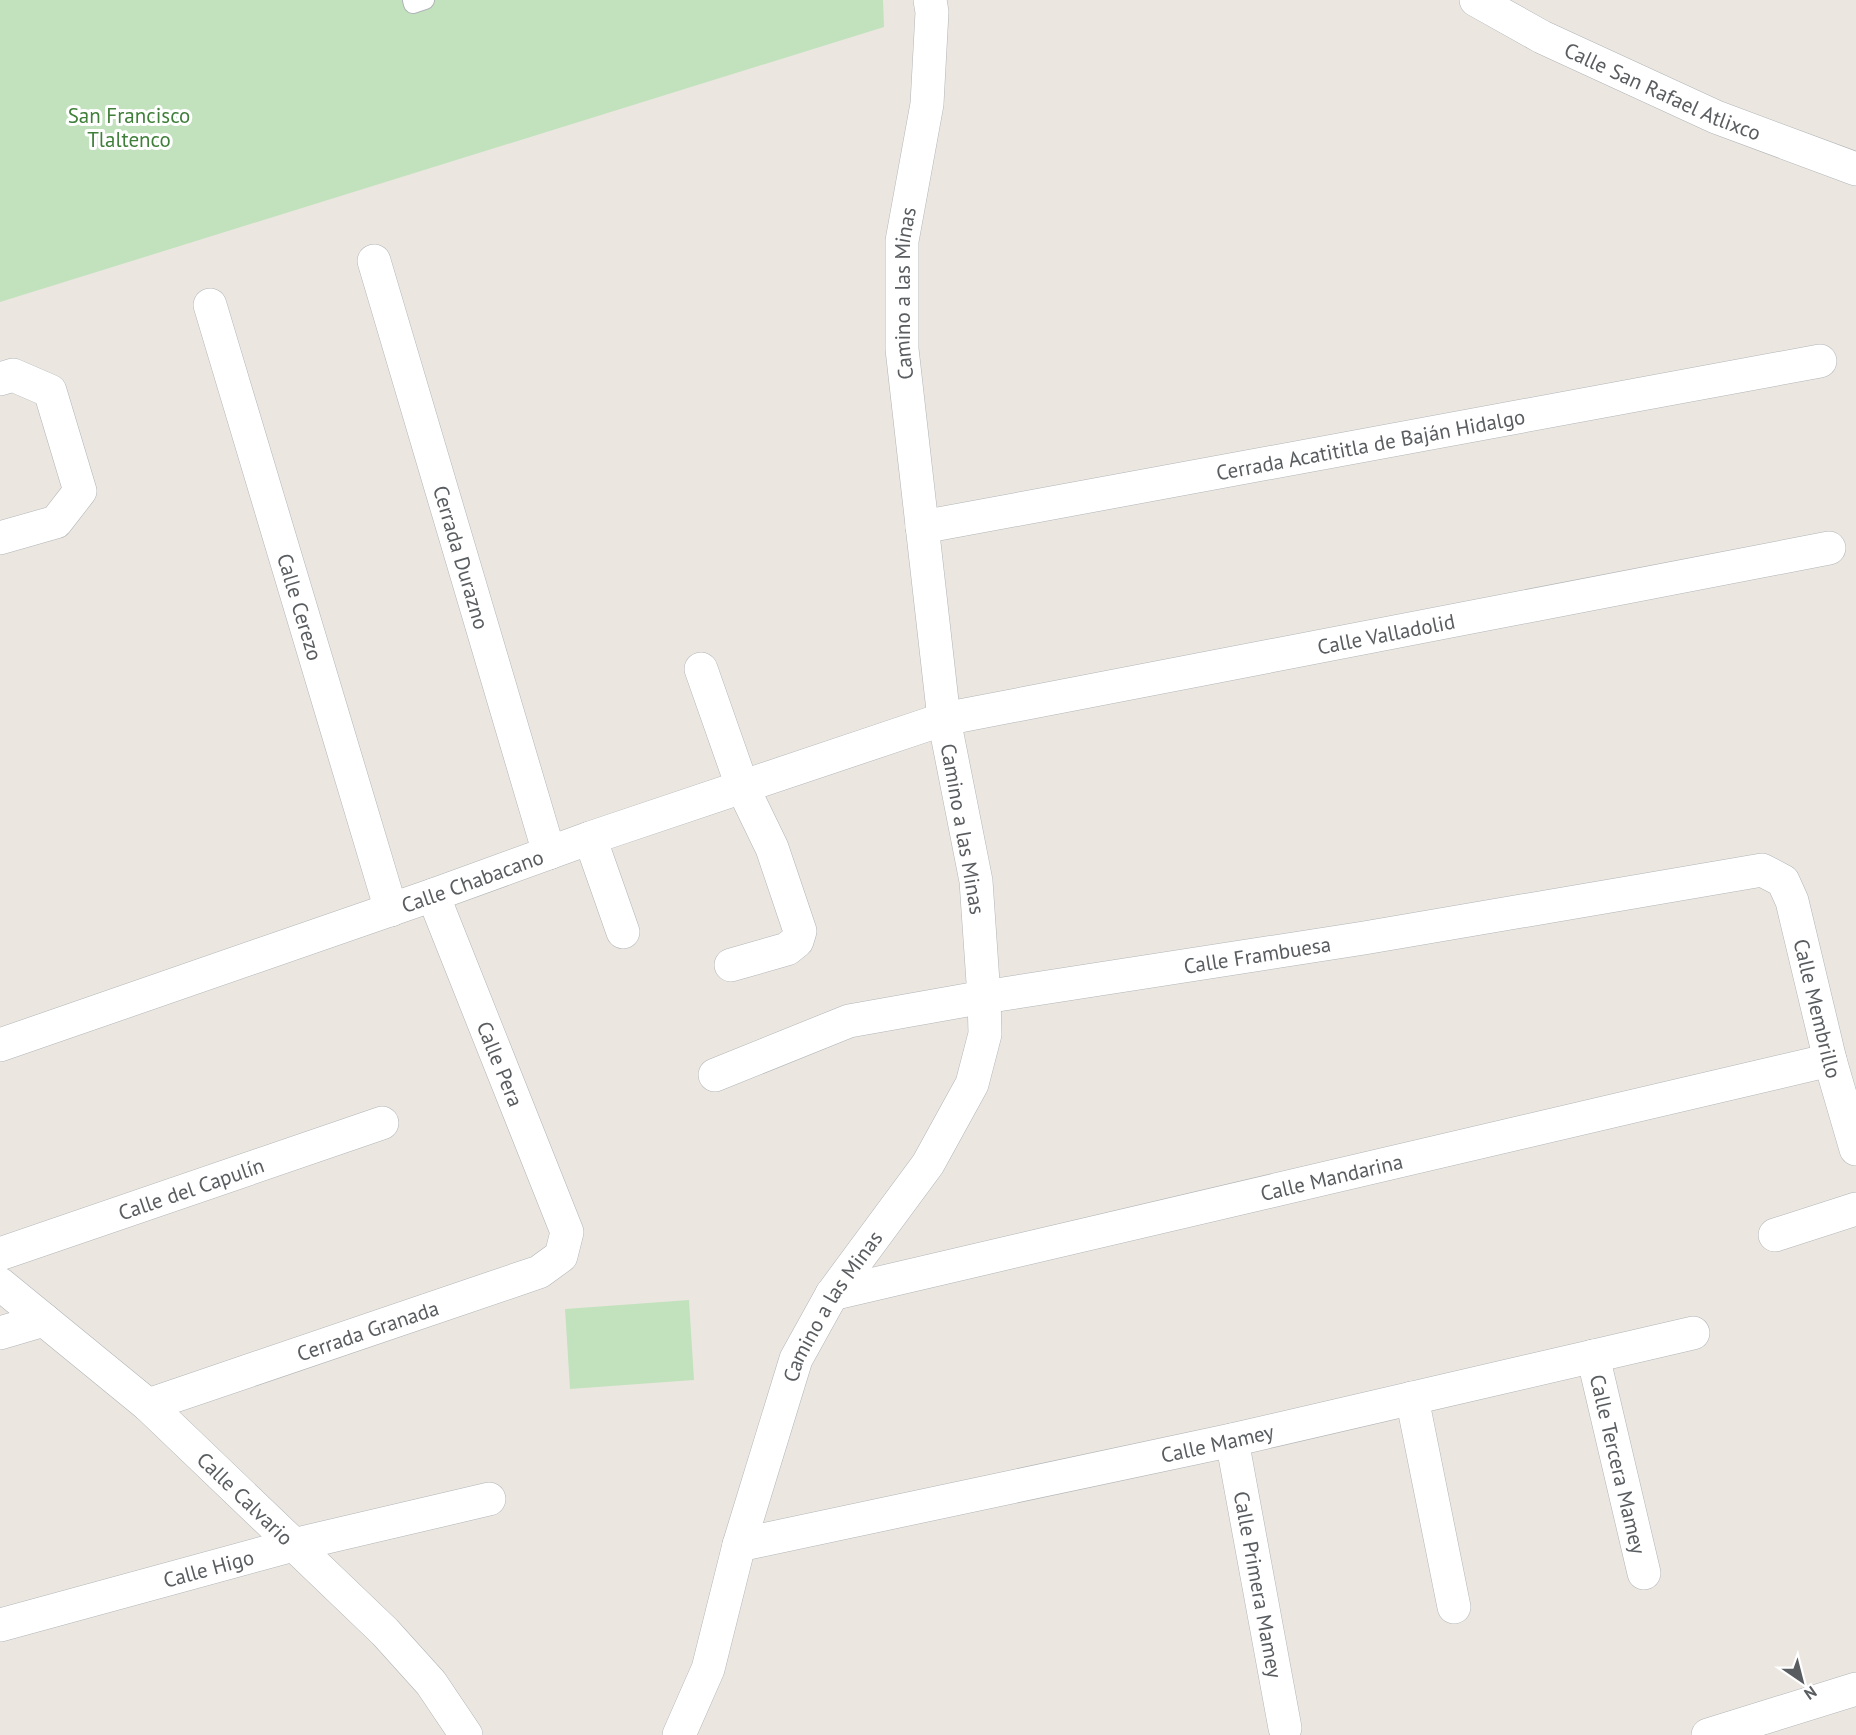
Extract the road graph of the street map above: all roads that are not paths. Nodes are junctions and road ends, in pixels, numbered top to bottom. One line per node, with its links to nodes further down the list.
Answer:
1 (412, 0): 2 (lane)
2 (425, 0)
3 (930, 0): 10 (street, Camino a las Minas)
4 (1476, 0): 5 (street, Calle San Rafael Atlixco)
5 (1856, 168)
6 (374, 261): 17 (street, Cerrada Durazno)
7 (210, 305): 20 (street, Calle Cerezo)
8 (1820, 361): 10 (street, Cerrada Acatititla de Baján Hidalgo)
9 (0, 379): 11 (street)
10 (921, 527): 14 (street, Camino a las Minas)
11 (0, 538)
12 (1829, 548): 14 (street, Calle Valladolid)
13 (701, 669): 15 (street)
14 (944, 719): 15 (street, Calle Chabacano); 23 (street, Camino a las Minas)
15 (742, 786): 16 (street, Calle Chabacano); 22 (street)
16 (590, 838): 17 (street, Calle Chabacano); 21 (street)
17 (549, 853): 18 (street, Calle Chabacano)
18 (433, 895): 20 (street, Calle Chabacano); 30 (street, Calle Pera)
19 (1792, 901): 23 (street, Calle Frambuesa); 25 (street, Calle Membrillo)
20 (391, 910): 24 (street, Calle Chabacano)
21 (623, 932)
22 (731, 965)
23 (984, 998): 26 (street, Calle Frambuesa); 34 (street, Camino a las Minas)
24 (0, 1045)
25 (1830, 1060): 28 (street, Calle Membrillo); 34 (street, Calle Mandarina)
26 (715, 1075)
27 (382, 1123): 32 (street, Calle del Capulín)
28 (1856, 1149)
29 (1856, 1209): 31 (street)
30 (567, 1232): 40 (street, Cerrada Granada)
31 (1775, 1235)
32 (0, 1254)
33 (0, 1284): 35 (street, Calle Calvario)
34 (832, 1294): 44 (street, Camino a las Minas)
35 (44, 1320): 36 (street); 40 (street, Calle Calvario)
36 (0, 1332)
37 (1693, 1333): 38 (street, Calle Mamey)
38 (1593, 1356): 39 (street, Calle Mamey); 45 (street, Calle Tercera Mamey)
39 (1412, 1398): 41 (street, Calle Mamey); 46 (street)
40 (148, 1405): 43 (street, Calle Calvario)
41 (1232, 1440): 44 (street, Calle Mamey); 49 (street, Calle Primera Mamey)
42 (489, 1499): 43 (street, Calle Higo)
43 (293, 1545): 47 (street, Calle Higo); 50 (street, Calle Calvario)
44 (739, 1545): 51 (street, Camino a las Minas)
45 (1644, 1573)
46 (1454, 1607)
47 (0, 1625)
48 (1856, 1689): 52 (street)
49 (1285, 1728)
50 (466, 1735)
51 (679, 1735)
52 (1708, 1735)

